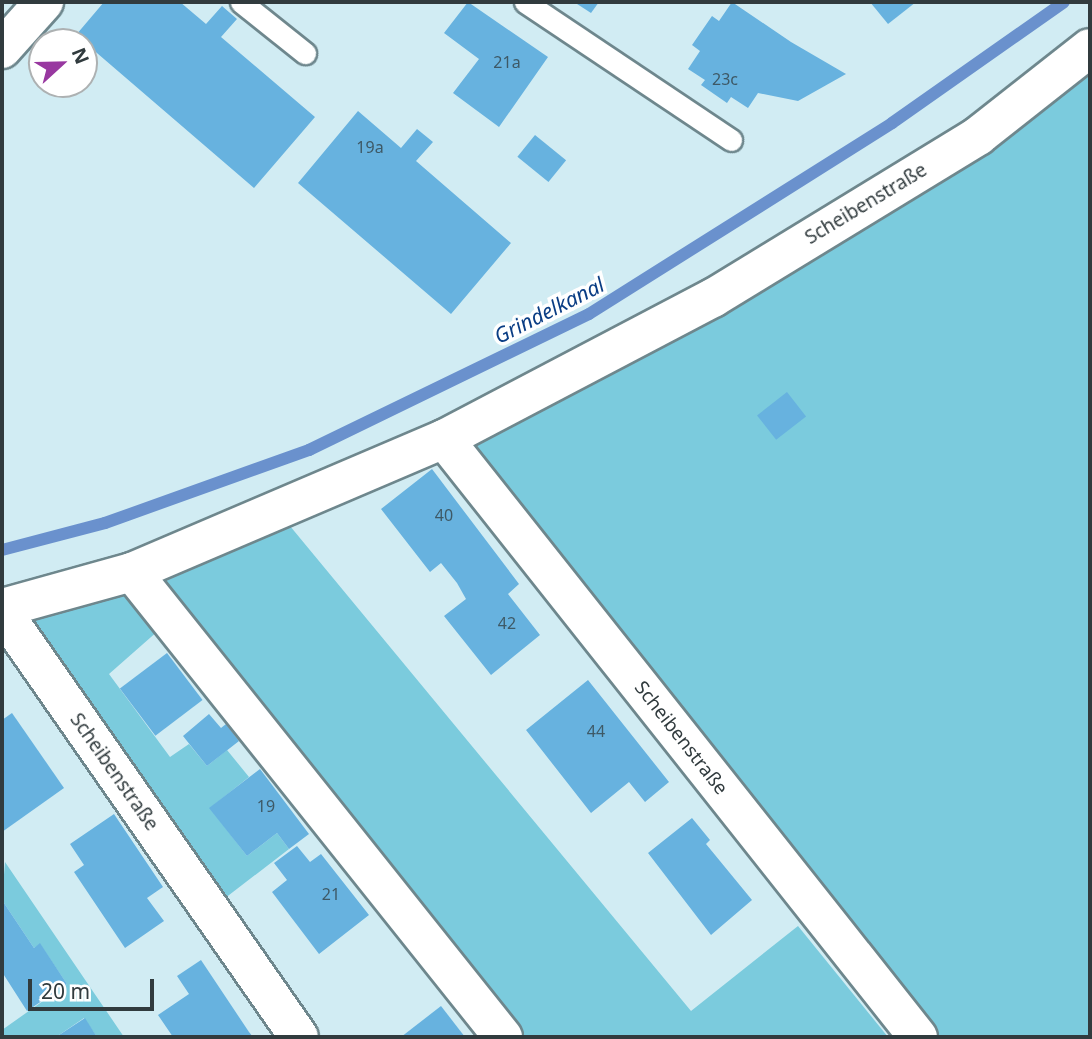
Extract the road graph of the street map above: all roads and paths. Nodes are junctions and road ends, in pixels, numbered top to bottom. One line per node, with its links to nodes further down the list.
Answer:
1 (44, 2): 5 (street)
2 (242, 2): 6 (lane)
3 (525, 2): 7 (lane)
4 (1090, 48): 8 (street, Scheibenstraße)
5 (2, 49)
6 (305, 53)
7 (731, 141)
8 (444, 439): 9 (street, Scheibenstraße); 13 (street, Scheibenstraße)
9 (132, 572): 10 (street, Scheibenstraße); 12 (street)
10 (2, 609): 11 (street, Scheibenstraße)
11 (299, 1037)
12 (503, 1037)
13 (918, 1037)

